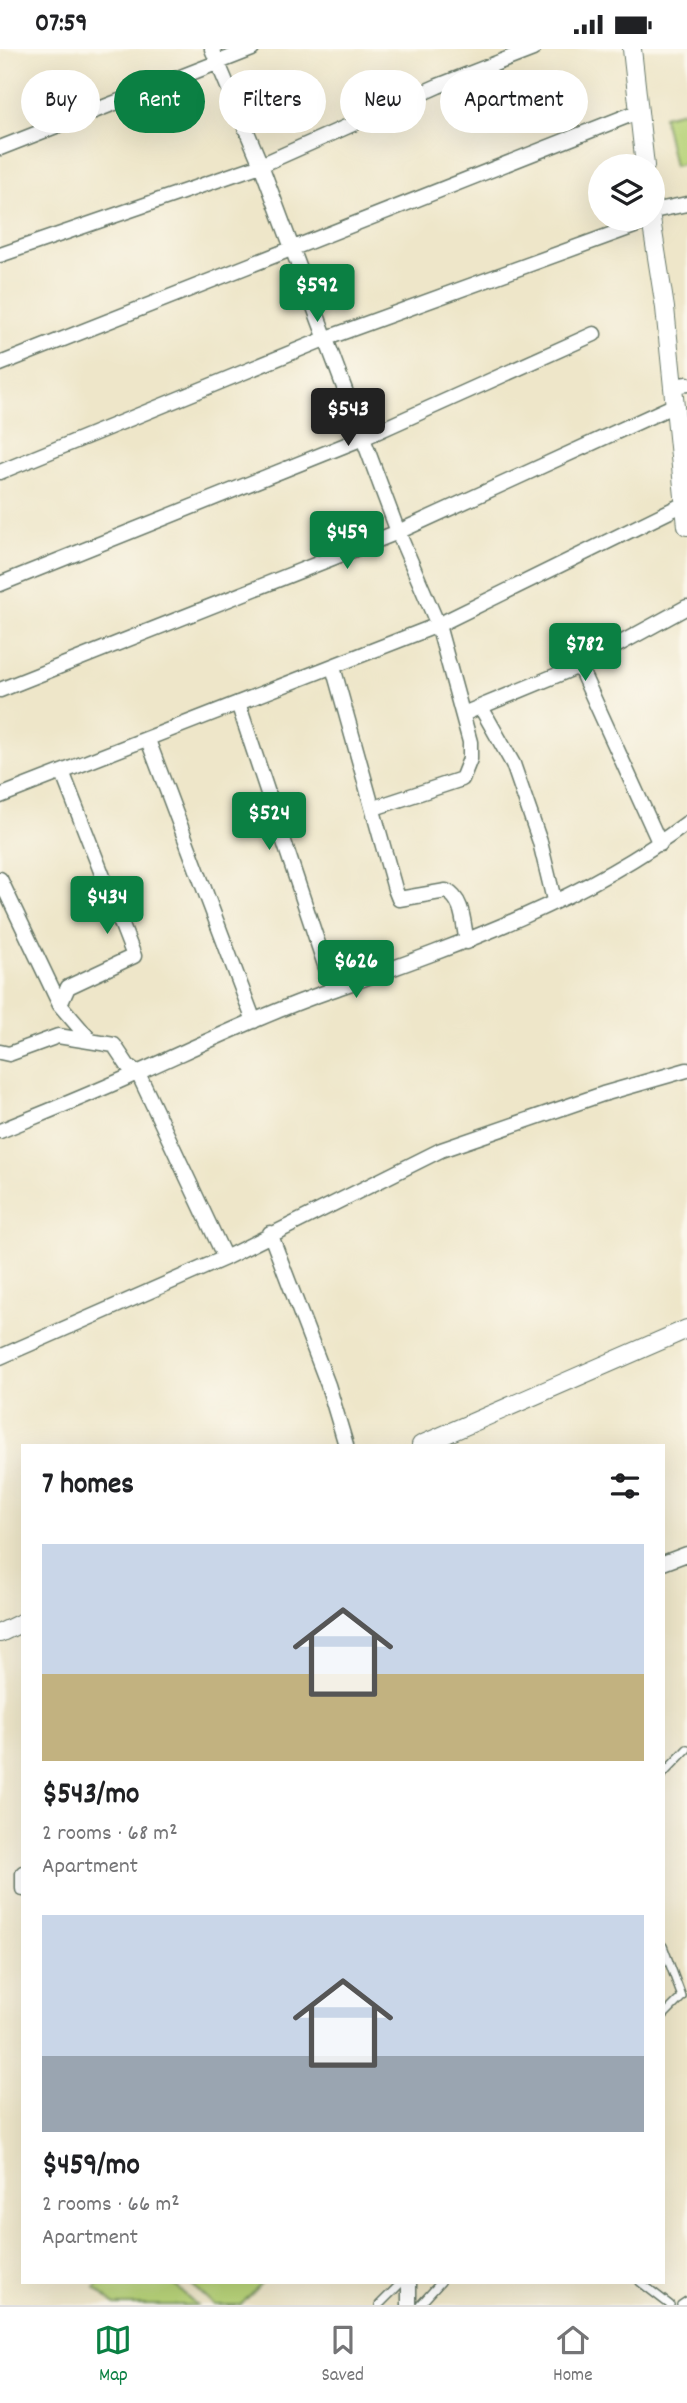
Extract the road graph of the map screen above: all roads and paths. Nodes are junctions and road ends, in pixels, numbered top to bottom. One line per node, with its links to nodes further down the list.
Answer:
1 (252, 49): 4 (street)
2 (533, 49): 8 (street)
3 (632, 49): 5 (street)
4 (215, 56): 6 (street); 8 (street)
5 (640, 111): 7 (street); 13 (street)
6 (0, 148)
7 (644, 154)
8 (261, 165): 13 (street); 14 (street)
9 (687, 204): 10 (street)
10 (665, 212)
11 (614, 231): 16 (street)
12 (654, 231): 18 (street)
13 (292, 249): 16 (street); 17 (street)
14 (0, 255)
15 (594, 334): 20 (street)
16 (327, 338): 20 (street); 21 (street)
17 (0, 365)
18 (680, 385): 19 (street)
19 (675, 405): 22 (street); 24 (street)
20 (363, 438): 24 (street); 25 (street)
21 (0, 472)
22 (684, 504): 23 (street); 27 (street)
23 (687, 526)
24 (398, 532): 27 (street); 30 (street)
25 (0, 584)
26 (687, 607): 28 (street)
27 (438, 625): 29 (street); 33 (street)
28 (579, 666): 32 (street); 39 (street)
29 (333, 667): 31 (street); 37 (street)
30 (0, 690)
31 (238, 703): 34 (street); 43 (street)
32 (482, 709): 33 (street); 41 (street)
33 (463, 714): 37 (street)
34 (148, 740): 35 (street); 45 (street)
35 (63, 773): 36 (street); 44 (street)
36 (0, 796)
37 (374, 808): 42 (street)
38 (687, 823): 39 (street)
39 (660, 844): 41 (street)
40 (0, 879): 44 (street)
41 (554, 899): 42 (street)
42 (467, 942): 43 (street)
43 (333, 989): 45 (street)
44 (60, 1005): 46 (street)
45 (254, 1021): 49 (street)
46 (90, 1041): 47 (street); 49 (street)
47 (0, 1052)
48 (687, 1070): 51 (street)
49 (138, 1073): 50 (street); 52 (street)
50 (0, 1131)
51 (270, 1233): 52 (street); 55 (street)
52 (225, 1258): 54 (street)
53 (687, 1329): 56 (street)
54 (0, 1357)
55 (346, 1444)
56 (423, 1444)
57 (687, 1554): 58 (street)
58 (665, 1562)
59 (21, 1623): 60 (street)
60 (0, 1633)
61 (687, 1749): 62 (lane)
62 (665, 1772)
63 (665, 1951): 65 (lane)
64 (687, 1986): 65 (lane)
65 (682, 1997): 66 (lane)
66 (665, 2014)
67 (400, 2284): 72 (lane)
68 (409, 2284): 73 (street)
69 (439, 2284): 74 (lane)
70 (643, 2284): 75 (lane)
71 (687, 2301): 76 (lane)
72 (379, 2305)
73 (409, 2305)
74 (420, 2305)
75 (670, 2305)
76 (681, 2305)

